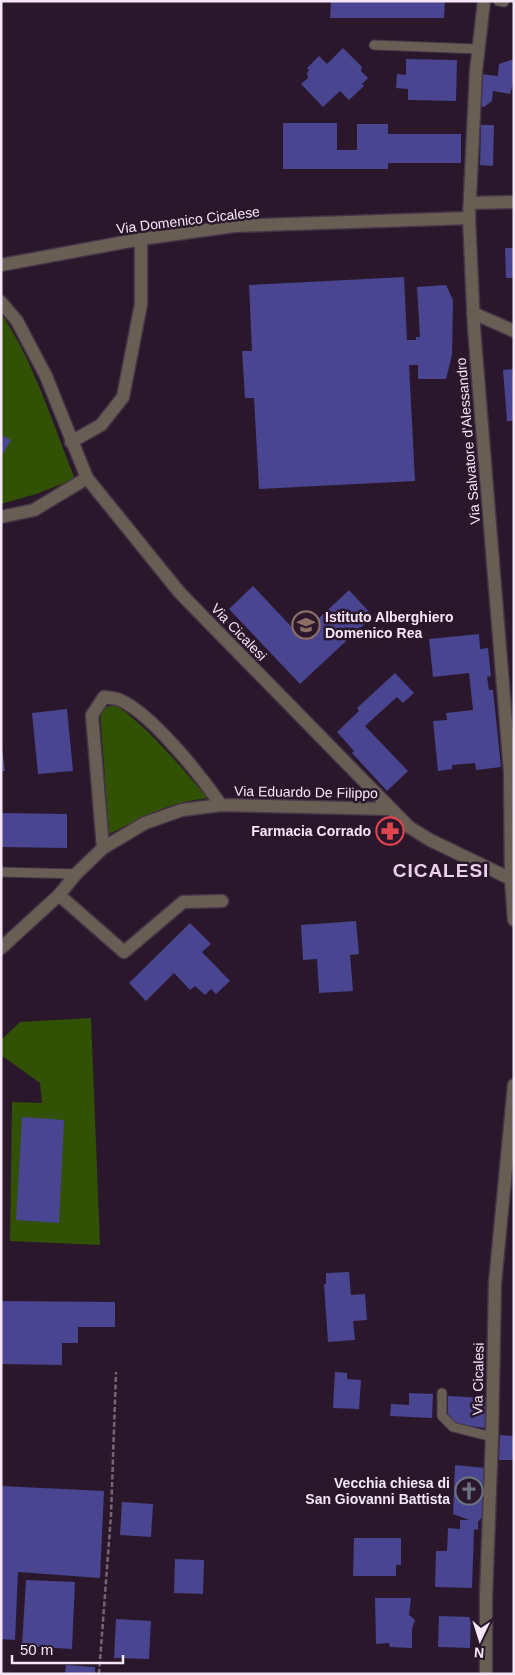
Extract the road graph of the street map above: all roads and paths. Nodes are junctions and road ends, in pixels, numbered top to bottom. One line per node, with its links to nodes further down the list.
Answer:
1 (484, 1): 3 (street, Via Salvatore d'Alessandro)
2 (374, 45): 3 (lane)
3 (479, 49): 5 (street, Via Salvatore d'Alessandro)
4 (514, 202): 5 (street)
5 (471, 203): 6 (street, Via Salvatore d'Alessandro)
6 (469, 218): 7 (street, Via Domenico Cicalese); 10 (street, Via Salvatore d'Alessandro)
7 (140, 238): 8 (street, Via Domenico Cicalese); 12 (street)
8 (2, 267)
9 (1, 302): 12 (street, Via Cicalesi)
10 (473, 313): 11 (street); 20 (street, Via Salvatore d'Alessandro)
11 (514, 331)
12 (71, 442): 13 (street, Via Cicalesi)
13 (87, 478): 14 (street); 16 (street, Via Cicalesi)
14 (1, 517)
15 (221, 805): 16 (street, Via Eduardo De Filippo); 17 (street, Via Eduardo De Filippo); 17 (street, Via Eduardo De Filippo)
16 (390, 809): 20 (street, Via Cicalesi)
17 (103, 848): 19 (street, Via Eduardo De Filippo)
18 (1, 872): 19 (lane)
19 (76, 874): 21 (street, Via Eduardo De Filippo)
20 (511, 879): 23 (street)
21 (59, 896): 22 (street); 24 (street, Via Eduardo De Filippo)
22 (222, 901)
23 (514, 920)
24 (1, 948)
25 (514, 1085): 28 (street, Via Cicalesi)
26 (116, 1372): 29 (path)
27 (442, 1393): 28 (lane)
28 (492, 1437): 30 (street, Via Cicalesi)
29 (98, 1674)
30 (486, 1674)

